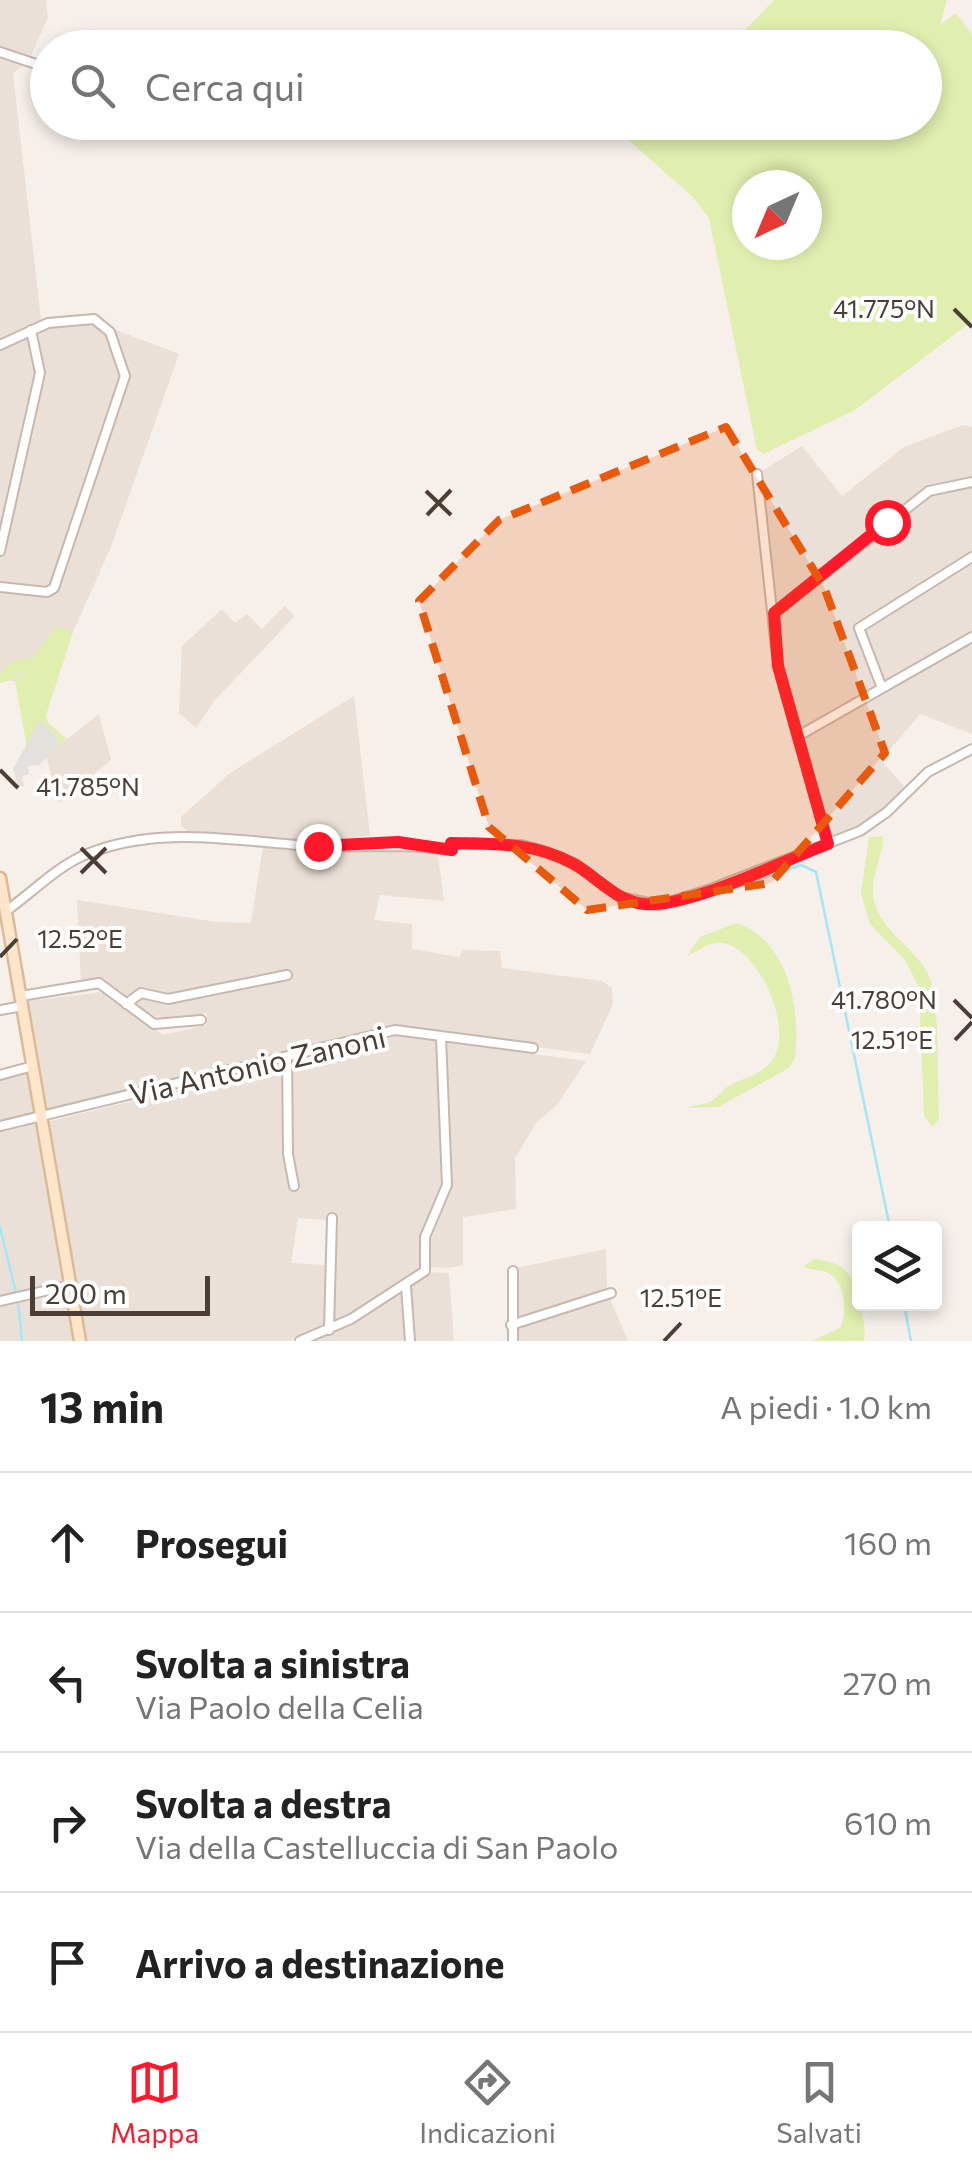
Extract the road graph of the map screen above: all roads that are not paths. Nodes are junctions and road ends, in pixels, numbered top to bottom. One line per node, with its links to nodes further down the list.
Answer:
1 (0, 52): 2 (street)
2 (30, 62)
3 (31, 330): 4 (street); 7 (street); 9 (street)
4 (0, 344)
5 (757, 474): 10 (street)
6 (972, 482): 10 (street)
7 (0, 551)
8 (972, 557): 12 (street)
9 (0, 586)
10 (774, 613): 13 (street)
11 (972, 637): 12 (street)
12 (882, 688): 13 (street)
13 (800, 735): 15 (street)
14 (972, 749): 15 (street)
15 (828, 844): 17 (street)
16 (0, 878): 17 (street)
17 (6, 912): 19 (street)
18 (287, 975): 20 (street)
19 (22, 1001): 20 (street); 21 (street); 26 (street)
20 (126, 1004): 22 (street)
21 (0, 1010)
22 (201, 1020)
23 (441, 1036): 24 (street, Via Antonio Zanoni); 25 (street, Via Antonio Zanoni); 34 (street)
24 (534, 1048)
25 (286, 1056): 28 (street, Via Antonio Zanoni); 30 (street)
26 (33, 1066): 27 (street); 28 (street)
27 (0, 1075)
28 (42, 1118): 29 (street, Via Antonio Zanoni); 33 (street)
29 (0, 1126)
30 (294, 1186)
31 (332, 1218): 38 (street)
32 (513, 1271): 37 (street)
33 (71, 1285): 36 (street); 39 (street)
34 (406, 1286): 38 (street); 41 (street)
35 (612, 1294): 37 (street)
36 (0, 1301)
37 (511, 1325): 42 (street)
38 (329, 1330): 40 (street)
39 (80, 1341)
40 (300, 1341)
41 (410, 1341)
42 (513, 1341)

